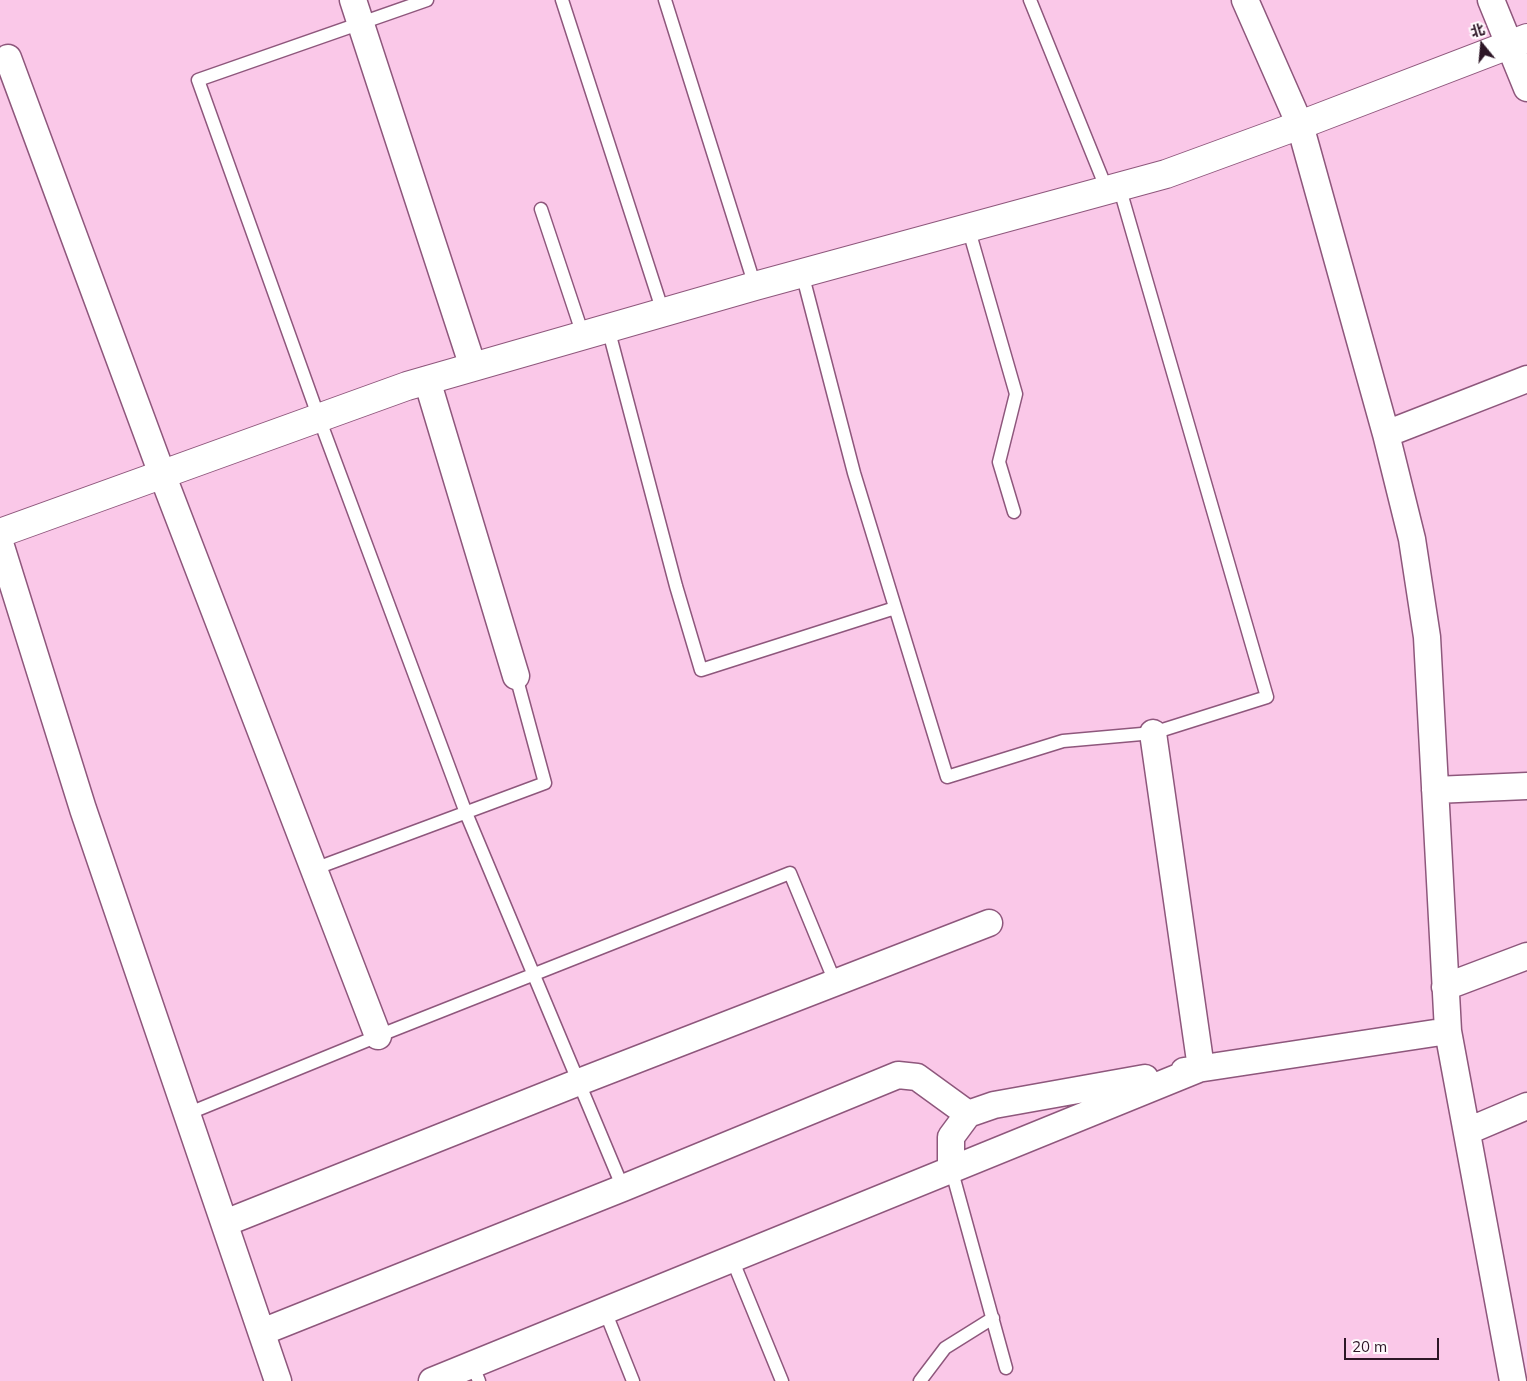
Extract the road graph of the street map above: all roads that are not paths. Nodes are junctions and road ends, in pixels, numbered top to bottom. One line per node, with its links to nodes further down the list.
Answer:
1 (427, 0): 7 (lane)
2 (562, 0): 17 (lane)
3 (664, 0): 16 (lane)
4 (1030, 0): 12 (lane)
5 (1245, 0): 11 (street)
6 (1491, 0): 8 (street)
7 (356, 11): 19 (street); 22 (lane)
8 (1518, 42): 10 (street); 11 (street)
9 (8, 58): 24 (street)
10 (1527, 88)
11 (1300, 125): 12 (street); 23 (street)
12 (1113, 188): 14 (street); 30 (lane)
13 (541, 208): 18 (lane)
14 (968, 227): 15 (street); 25 (lane)
15 (802, 273): 16 (street); 28 (lane)
16 (755, 286): 17 (street)
17 (663, 312): 18 (street)
18 (596, 331): 19 (street); 28 (lane)
19 (472, 367): 21 (street)
20 (1527, 379): 23 (street)
21 (427, 380): 22 (street); 29 (street)
22 (319, 418): 24 (street); 33 (lane)
23 (1386, 434): 32 (street)
24 (162, 474): 26 (street); 34 (street)
25 (1014, 512)
26 (0, 532)
27 (0, 543): 45 (street)
28 (895, 608): 30 (lane)
29 (516, 676): 33 (lane)
30 (1153, 733): 42 (street)
31 (1527, 786): 32 (street)
32 (1435, 790): 39 (street)
33 (466, 813): 34 (lane); 37 (lane)
34 (314, 869): 41 (street)
35 (989, 923): 38 (street)
36 (1527, 956): 39 (street)
37 (534, 974): 38 (lane); 41 (lane); 43 (lane)
38 (834, 982): 43 (street)
39 (1445, 987): 40 (street)
40 (1448, 1031): 42 (street); 47 (street)
41 (378, 1036): 45 (lane)
42 (1201, 1068): 46 (street); 48 (street)
43 (579, 1082): 49 (lane); 50 (street)
44 (1527, 1106): 47 (street)
45 (188, 1114): 50 (street)
46 (968, 1114): 48 (street); 49 (street)
47 (1468, 1131): 62 (street)
48 (951, 1168): 51 (street); 53 (lane)
49 (623, 1188): 54 (street)
50 (225, 1223): 54 (street)
51 (732, 1259): 52 (street); 60 (lane)
52 (605, 1310): 56 (street); 59 (lane)
53 (993, 1318): 55 (lane); 61 (lane)
54 (262, 1332): 57 (street)
55 (1006, 1368)
56 (476, 1373): 58 (street)
57 (278, 1381)
58 (432, 1381)
59 (633, 1381)
60 (782, 1381)
61 (920, 1381)
62 (1513, 1381)

